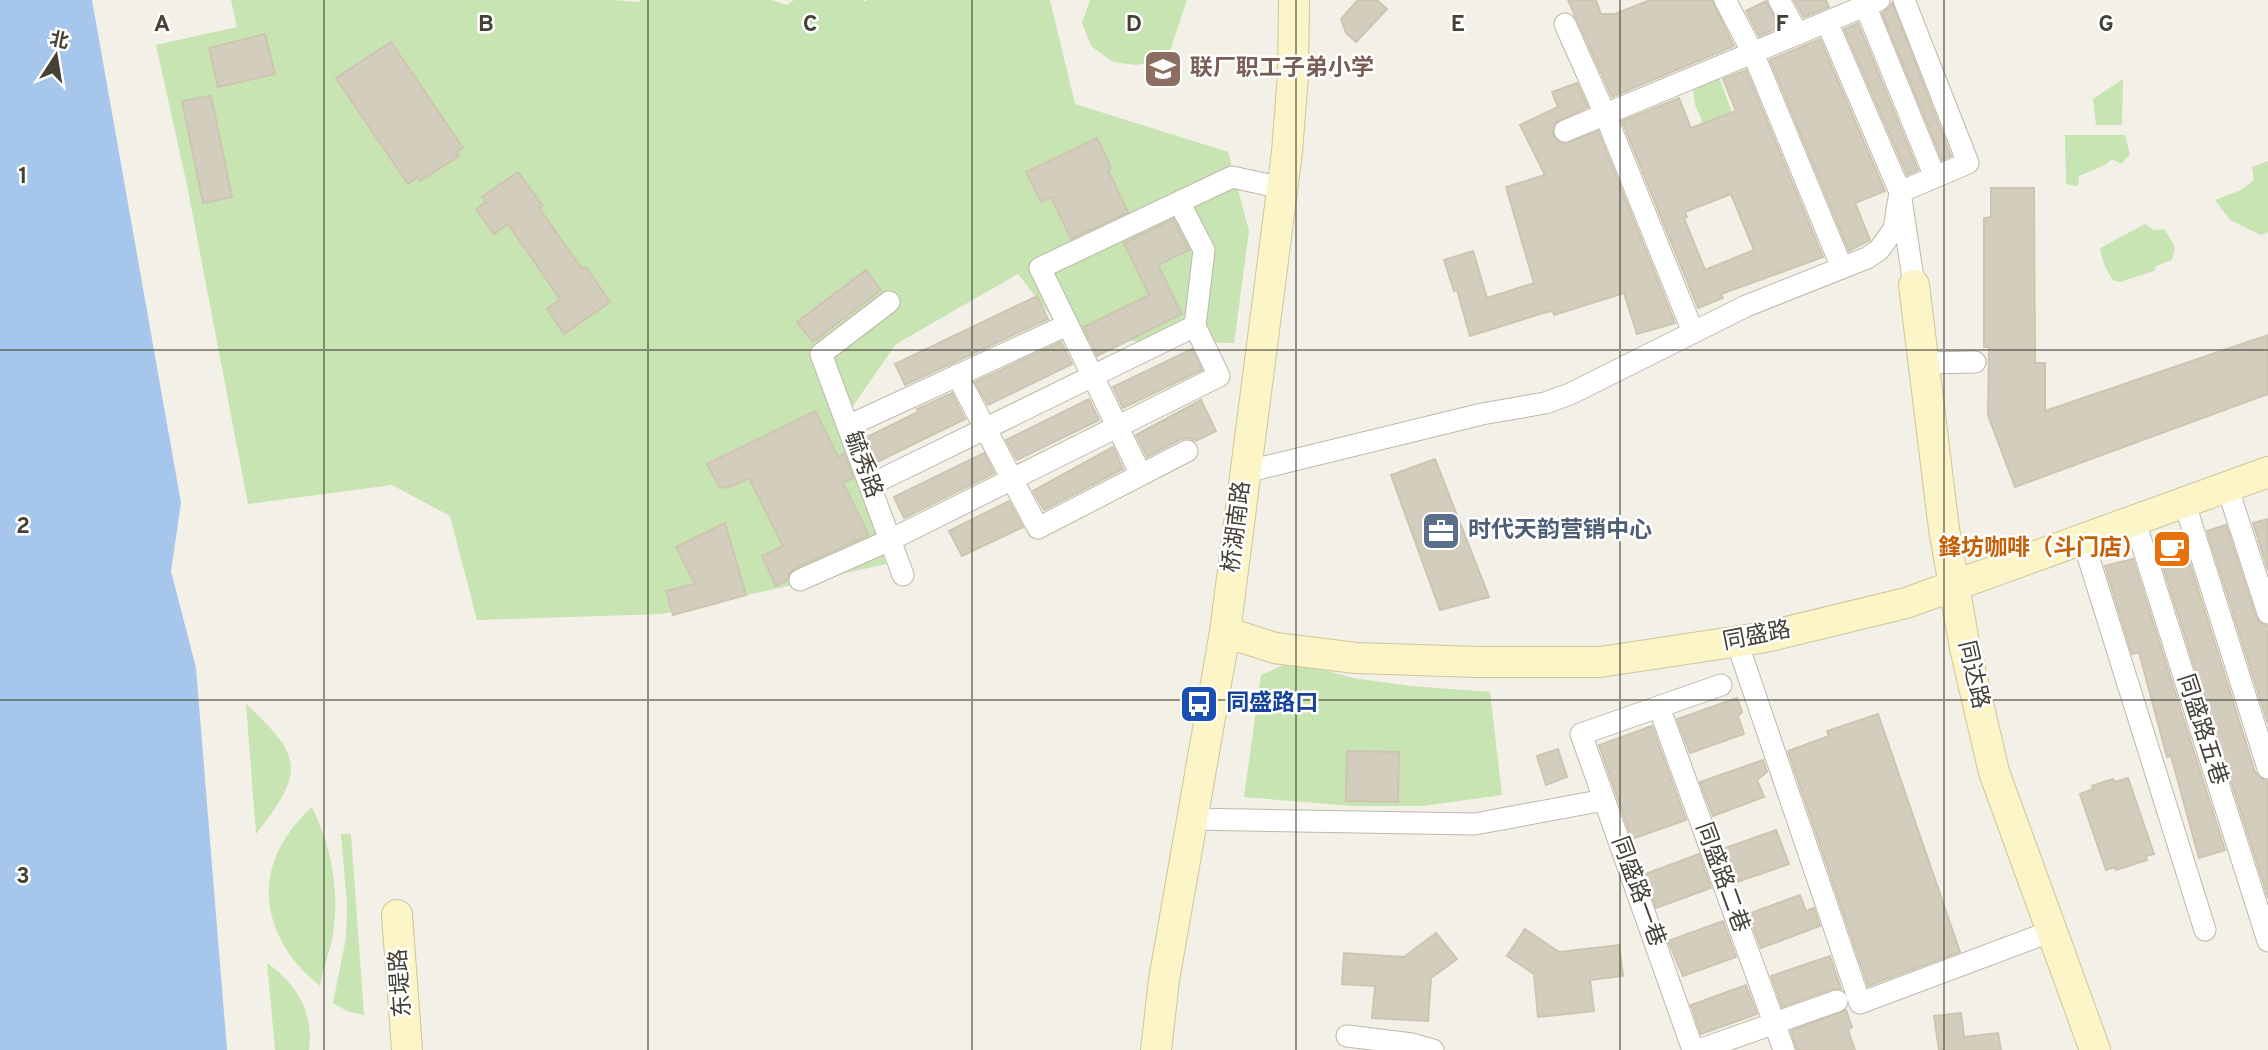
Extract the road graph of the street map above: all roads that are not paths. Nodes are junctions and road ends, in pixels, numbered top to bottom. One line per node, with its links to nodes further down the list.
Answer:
1 (1294, 0): 13 (street, 桥湖南路)
2 (1725, 0): 9 (street)
3 (1780, 0): 8 (street)
4 (1904, 0): 12 (street)
5 (1869, 2): 6 (street); 12 (street)
6 (1832, 13): 8 (street); 14 (street)
7 (1565, 24): 10 (street)
8 (1798, 34): 9 (street)
9 (1753, 52): 10 (street); 16 (street)
10 (1605, 114): 11 (street); 21 (street)
11 (1565, 131)
12 (1935, 177): 14 (street)
13 (1282, 188): 15 (street); 30 (street, 桥湖南路)
14 (1900, 192): 16 (street); 17 (street)
15 (1180, 202): 19 (street); 20 (street)
16 (1842, 268): 21 (street)
17 (1914, 285): 23 (street, 同达路)
18 (889, 302): 26 (street, 毓秀路)
19 (1068, 324): 24 (street); 25 (street)
20 (1195, 326): 25 (street); 27 (street)
21 (1693, 332): 30 (street)
22 (1975, 362): 23 (street)
23 (1924, 363): 42 (street, 同达路)
24 (957, 375): 26 (street); 28 (street)
25 (1093, 376): 27 (street); 28 (street)
26 (848, 426): 34 (street, 毓秀路)
27 (1118, 427): 32 (street); 33 (street)
28 (985, 429): 33 (street); 34 (street)
29 (1187, 451): 32 (street)
30 (1245, 472): 44 (street, 桥湖南路)
31 (2268, 472): 35 (street, 同盛路)
32 (1141, 475): 33 (street)
33 (1012, 480): 39 (street)
34 (870, 485): 39 (street, 毓秀路)
35 (2227, 486): 36 (street, 同盛路); 43 (street)
36 (2184, 501): 37 (street, 同盛路); 48 (street)
37 (2134, 519): 38 (street, 同盛路); 54 (street, 同盛路五巷)
38 (2082, 537): 42 (street, 同盛路); 52 (street)
39 (890, 540): 40 (street, 毓秀路); 41 (street)
40 (903, 575)
41 (800, 579)
42 (1953, 585): 44 (street, 同盛路); 53 (street, 同达路)
43 (2268, 613)
44 (1225, 632): 50 (street, 桥湖南路)
45 (1740, 652): 53 (street)
46 (1721, 685): 47 (street)
47 (1659, 707): 49 (street, 同盛路一巷); 56 (street, 同盛路二巷)
48 (2268, 768)
49 (1604, 800): 50 (street); 61 (street, 同盛路一巷)
50 (1192, 819): 59 (street, 桥湖南路)
51 (397, 915): 58 (street, 东堤路)
52 (2205, 930)
53 (2052, 931): 64 (street, 同达路)
54 (2268, 941)
55 (1837, 1001): 56 (street)
56 (1774, 1024): 62 (street); 63 (street, 同盛路二巷)
57 (1347, 1036): 60 (street)
58 (407, 1050)
59 (1156, 1050)
60 (1433, 1050)
61 (1693, 1050)
62 (1699, 1050)
63 (1784, 1050)
64 (2095, 1050)

